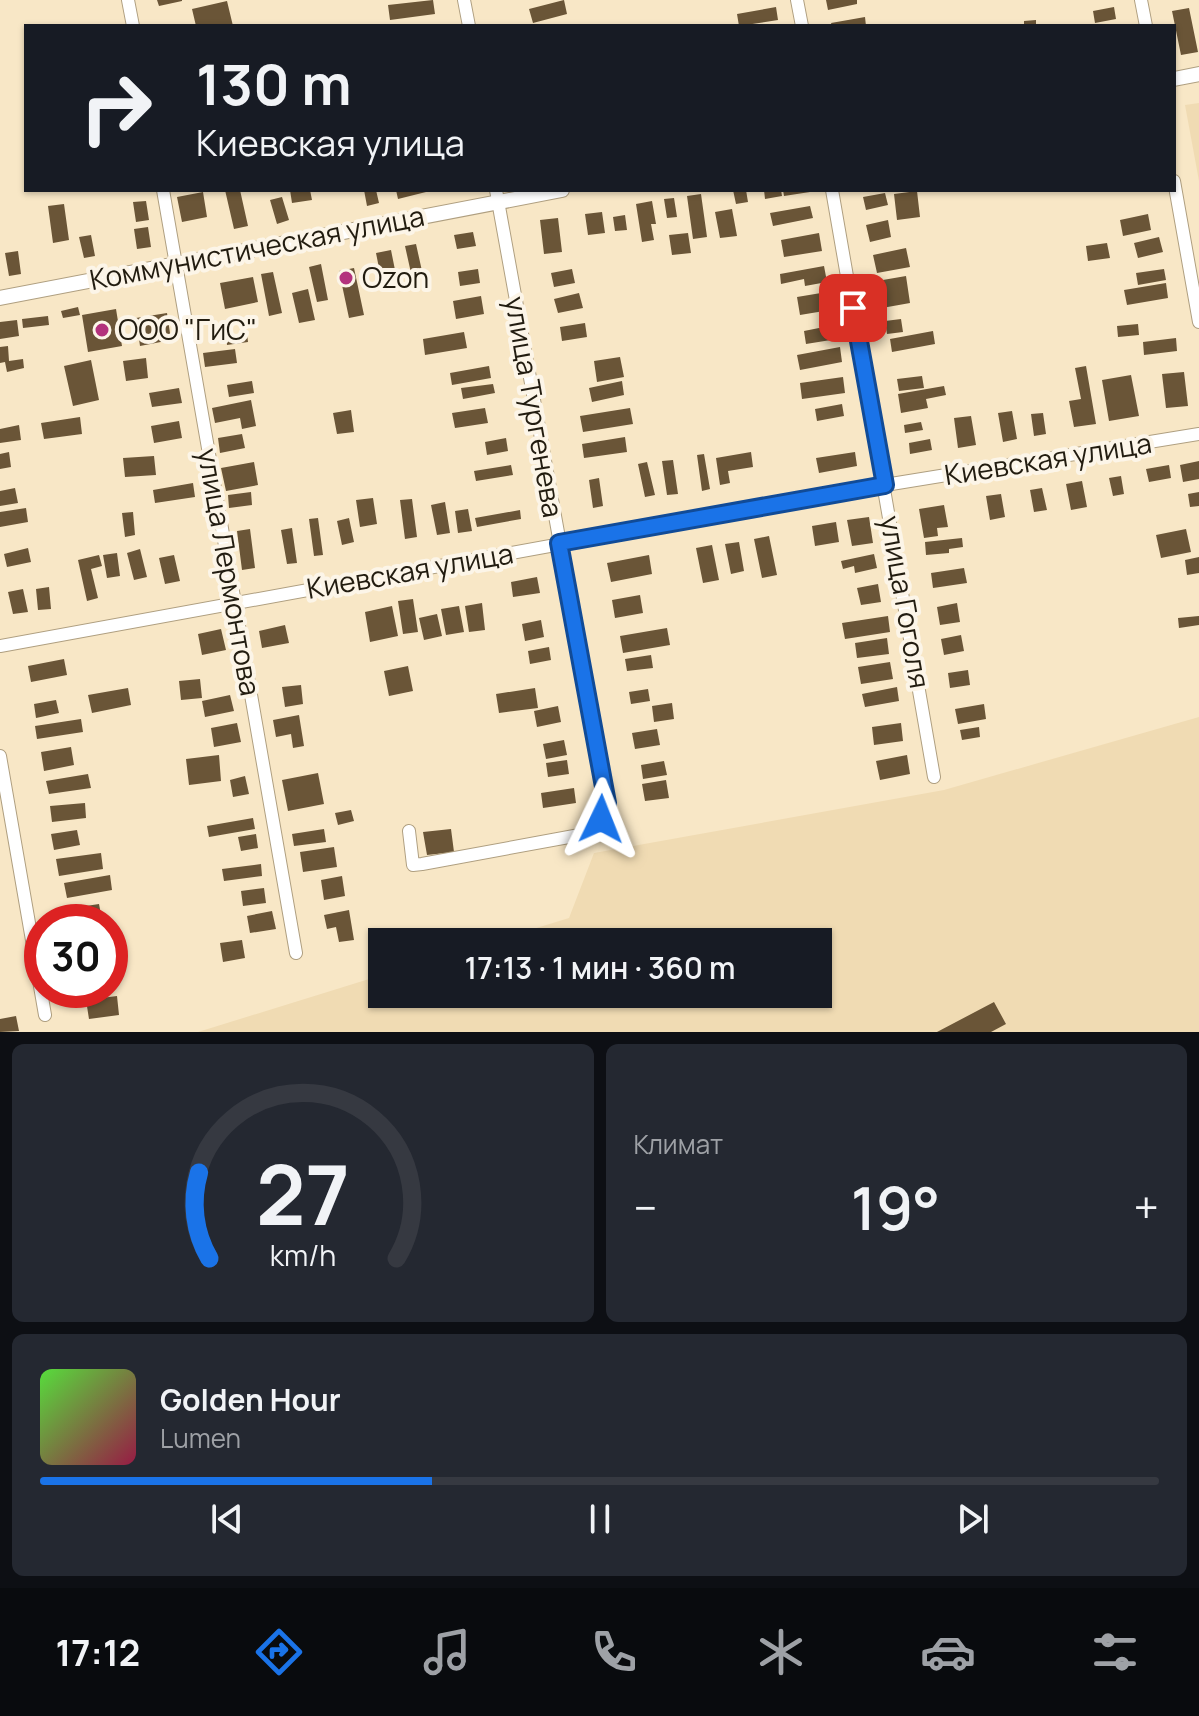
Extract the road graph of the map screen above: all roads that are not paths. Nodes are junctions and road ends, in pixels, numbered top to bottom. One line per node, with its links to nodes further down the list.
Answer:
1 (128, 0): 5 (street)
2 (464, 0): 6 (street)
3 (797, 0): 7 (street)
4 (1141, 0): 8 (street)
5 (133, 24)
6 (469, 24)
7 (802, 24)
8 (1146, 24)
9 (1199, 74): 10 (street)
10 (1176, 79)
11 (163, 192): 16 (street, улица Лермонтова)
12 (540, 192): 15 (street, Коммунистическая улица)
13 (832, 192): 20 (street, улица Гоголя)
14 (1176, 192): 18 (street)
15 (497, 196): 16 (street, Коммунистическая улица); 21 (street, улица Тургенева)
16 (176, 264): 17 (street, Коммунистическая улица); 22 (street, улица Лермонтова)
17 (0, 298)
18 (1199, 322)
19 (1199, 434): 20 (street, Киевская улица)
20 (885, 485): 21 (street, Киевская улица); 25 (street, улица Гоголя)
21 (559, 543): 22 (street, Киевская улица); 26 (street, улица Тургенева)
22 (234, 603): 23 (street, Киевская улица); 27 (street, улица Лермонтова)
23 (0, 646)
24 (0, 756): 28 (street)
25 (934, 777)
26 (409, 831)
27 (296, 953)
28 (45, 1015)

